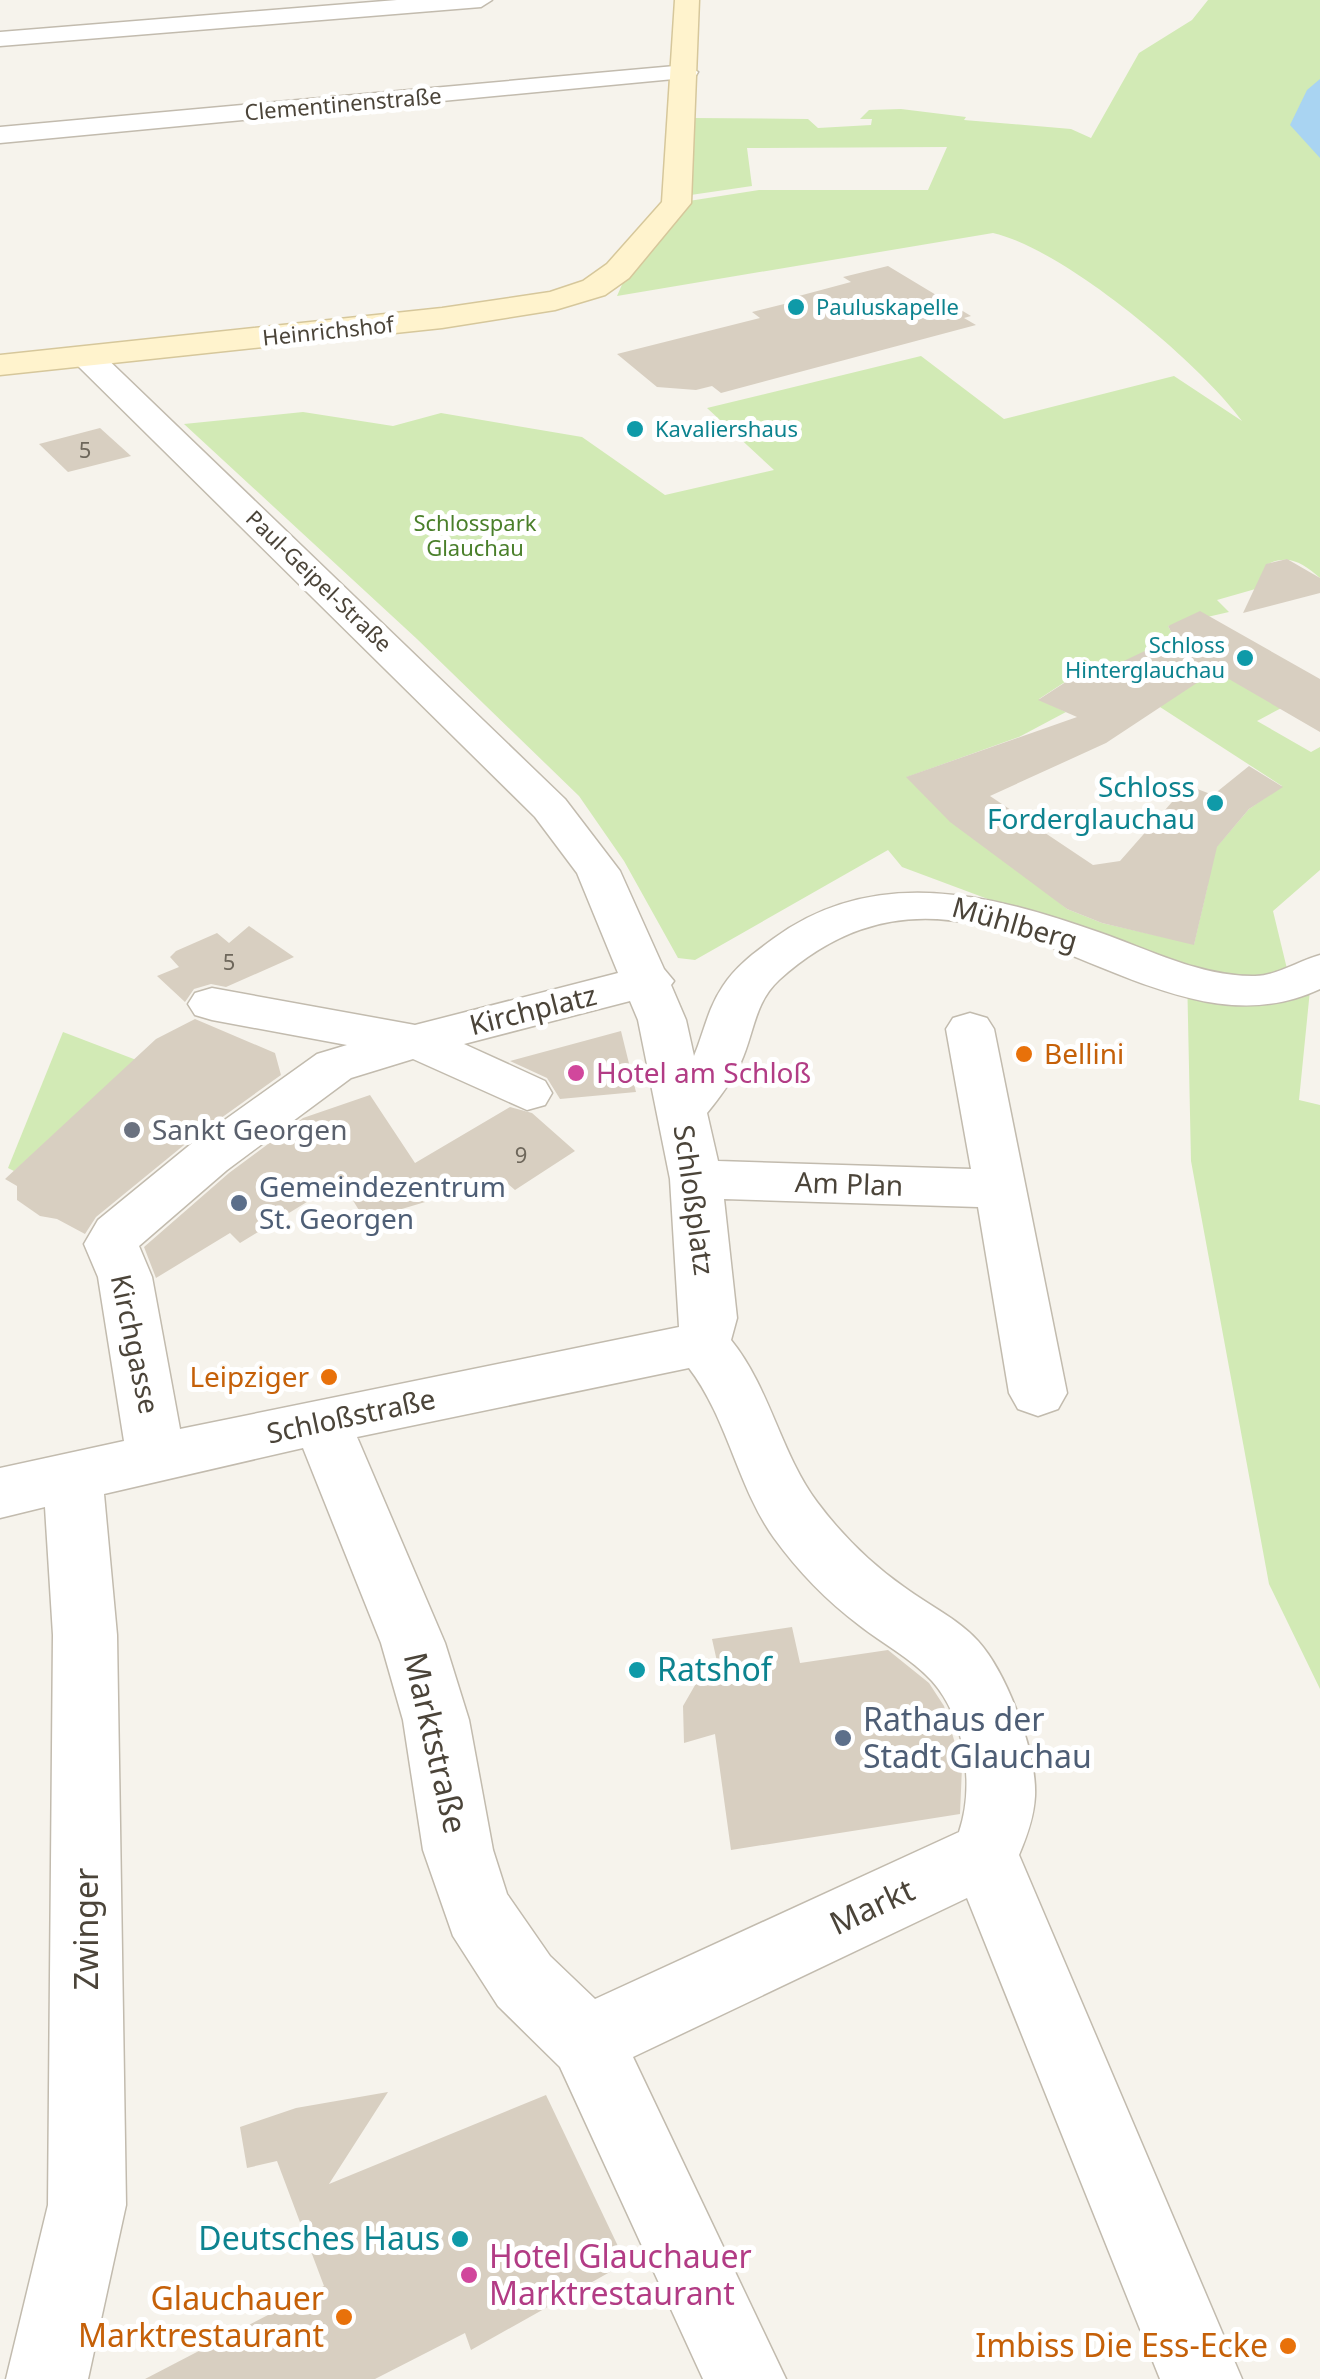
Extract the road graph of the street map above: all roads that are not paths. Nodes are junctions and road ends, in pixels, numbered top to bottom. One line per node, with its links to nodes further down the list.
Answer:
1 (481, 0): 3 (street)
2 (687, 0): 4 (street, Heinrichshof)
3 (0, 40)
4 (686, 72): 5 (street, Clementinenstraße); 6 (street, Heinrichshof)
5 (0, 135)
6 (87, 357): 7 (street, Heinrichshof); 8 (street, Paul-Geipel-Straße)
7 (0, 364)
8 (550, 808): 10 (street, Schloßplatz)
9 (1320, 970): 15 (street, Mühlberg)
10 (650, 982): 13 (street, Kirchplatz); 15 (street, Schloßplatz)
11 (212, 1004): 13 (street, Kirchplatz)
12 (970, 1028): 17 (street)
13 (418, 1042): 14 (street, Kirchplatz); 18 (street, Kirchplatz)
14 (528, 1094)
15 (682, 1110): 16 (street, Schloßplatz)
16 (696, 1179): 17 (street, Am Plan); 19 (street, Schloßplatz)
17 (1001, 1189): 20 (street)
18 (117, 1234): 22 (street, Kirchgasse)
19 (702, 1344): 21 (street, Schloßstraße); 25 (street)
20 (1038, 1394)
21 (321, 1421): 22 (street, Schloßstraße); 26 (street, Marktstraße)
22 (155, 1448): 23 (street, Schloßstraße)
23 (73, 1475): 24 (street, Schloßstraße); 27 (street, Zwinger)
24 (0, 1493)
25 (984, 1855): 26 (street, Markt); 29 (street)
26 (586, 2040): 28 (street)
27 (46, 2379)
28 (745, 2379)
29 (1200, 2379)

